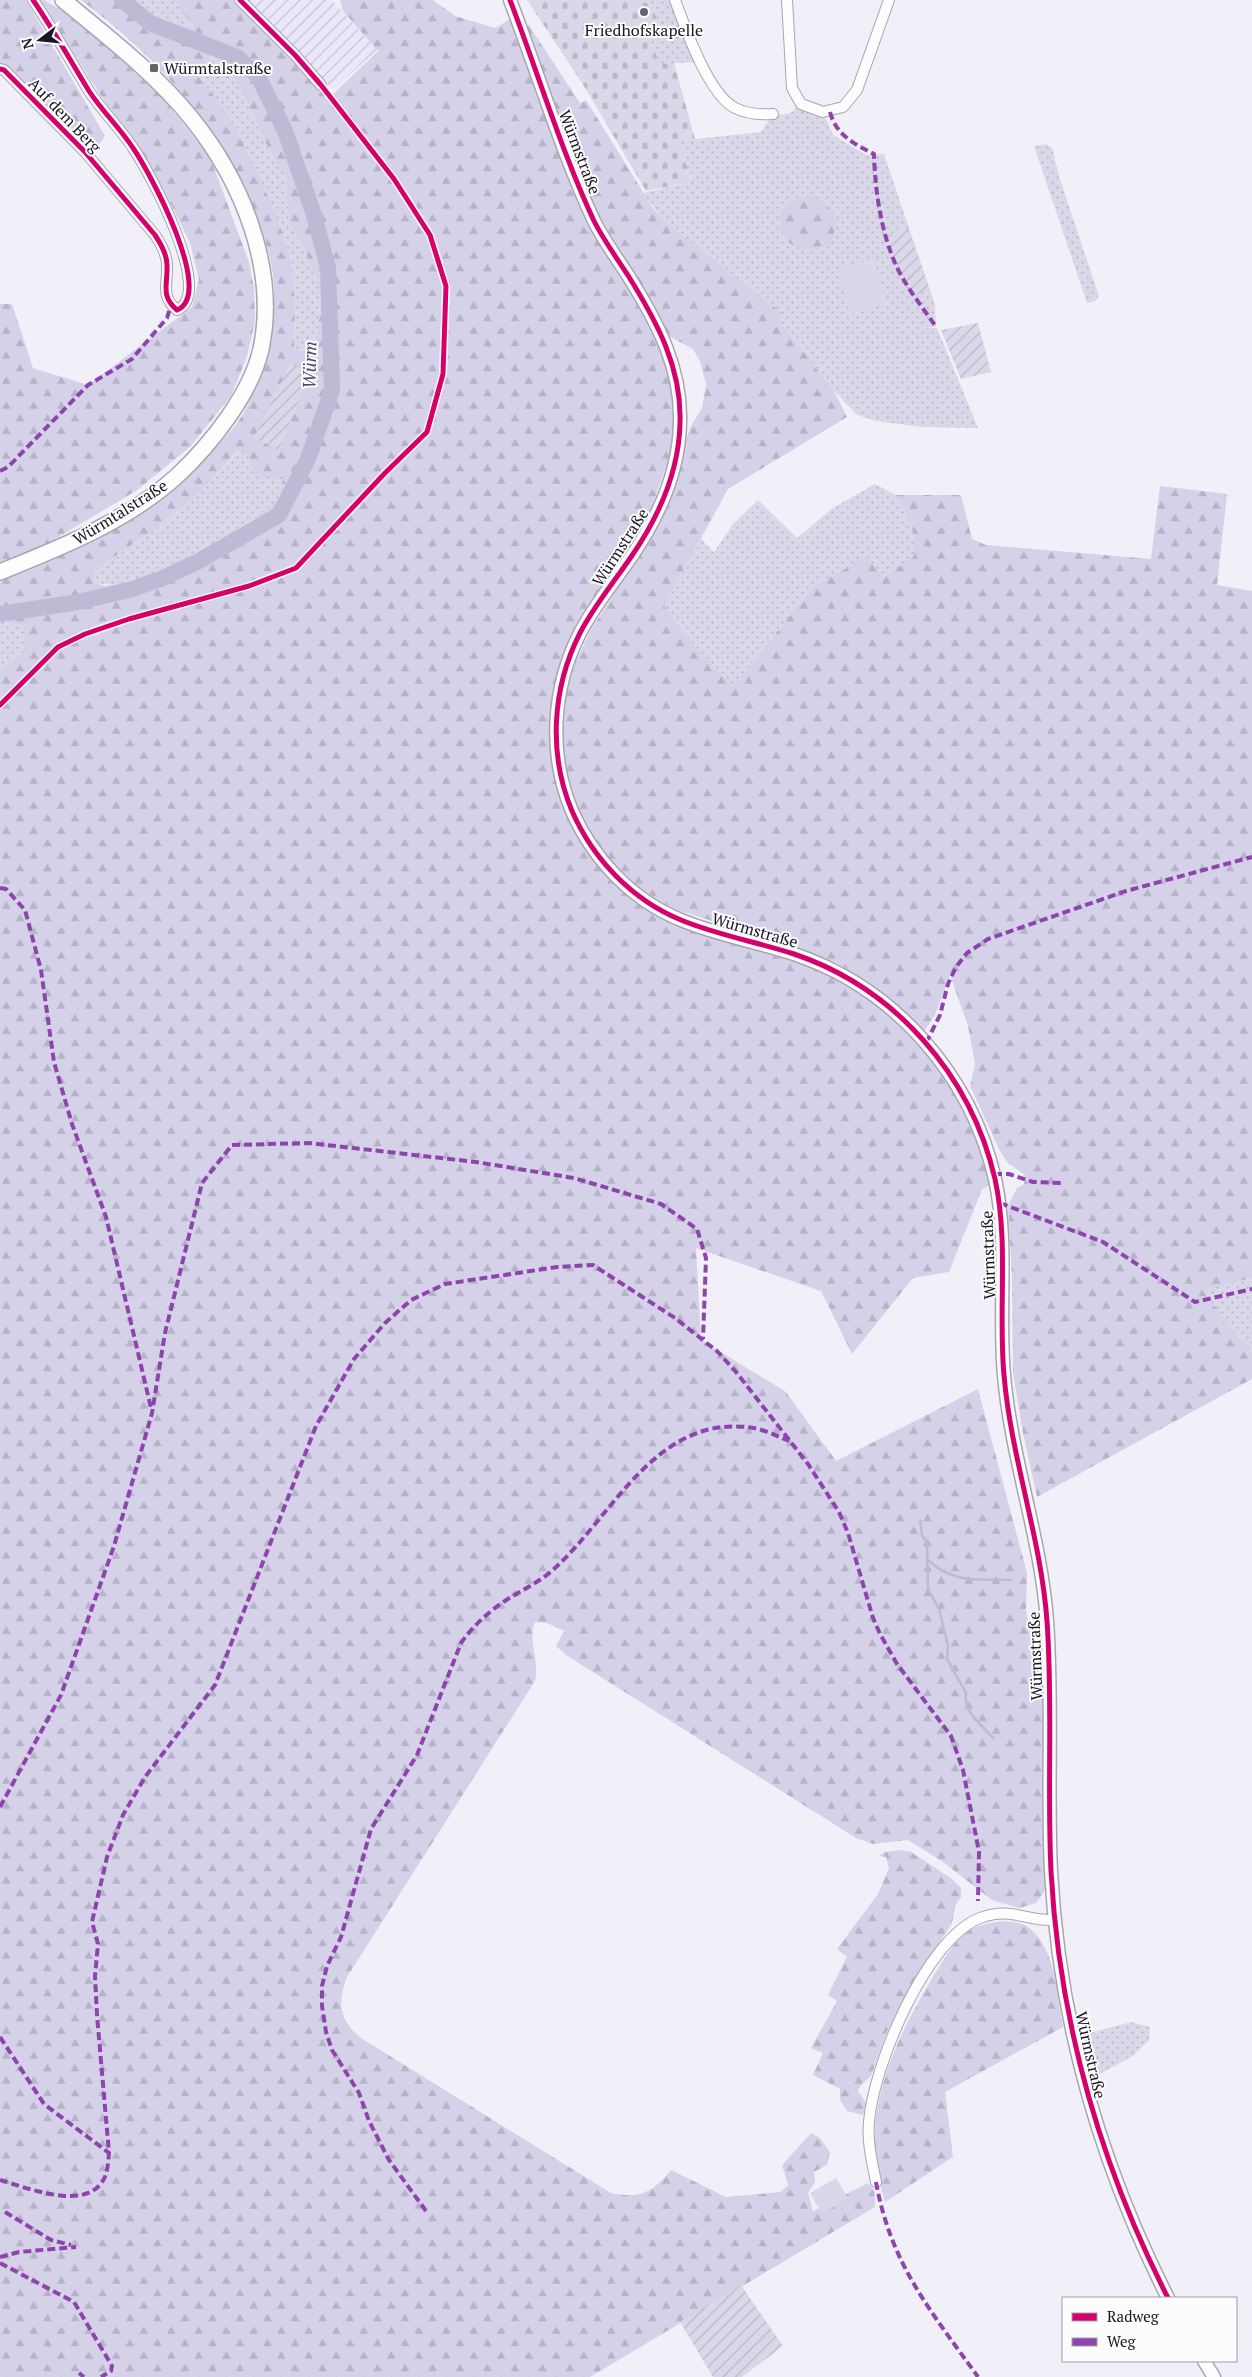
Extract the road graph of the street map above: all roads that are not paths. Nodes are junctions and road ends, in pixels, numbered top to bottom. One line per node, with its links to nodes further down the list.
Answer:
1 (33, 0): 8 (street, Auf dem Berg)
2 (64, 0): 11 (main road, Würmtalstraße)
3 (240, 0): 9 (street)
4 (510, 0): 12 (street, Würmstraße)
5 (675, 0): 10 (street)
6 (787, 0): 7 (street)
7 (889, 0)
8 (0, 69)
9 (321, 85)
10 (773, 114)
11 (0, 572)
12 (1055, 1920): 13 (street); 14 (street, Würmstraße)
13 (876, 2182)
14 (1168, 2297)
15 (1205, 2362): 16 (street)
16 (1214, 2377)

